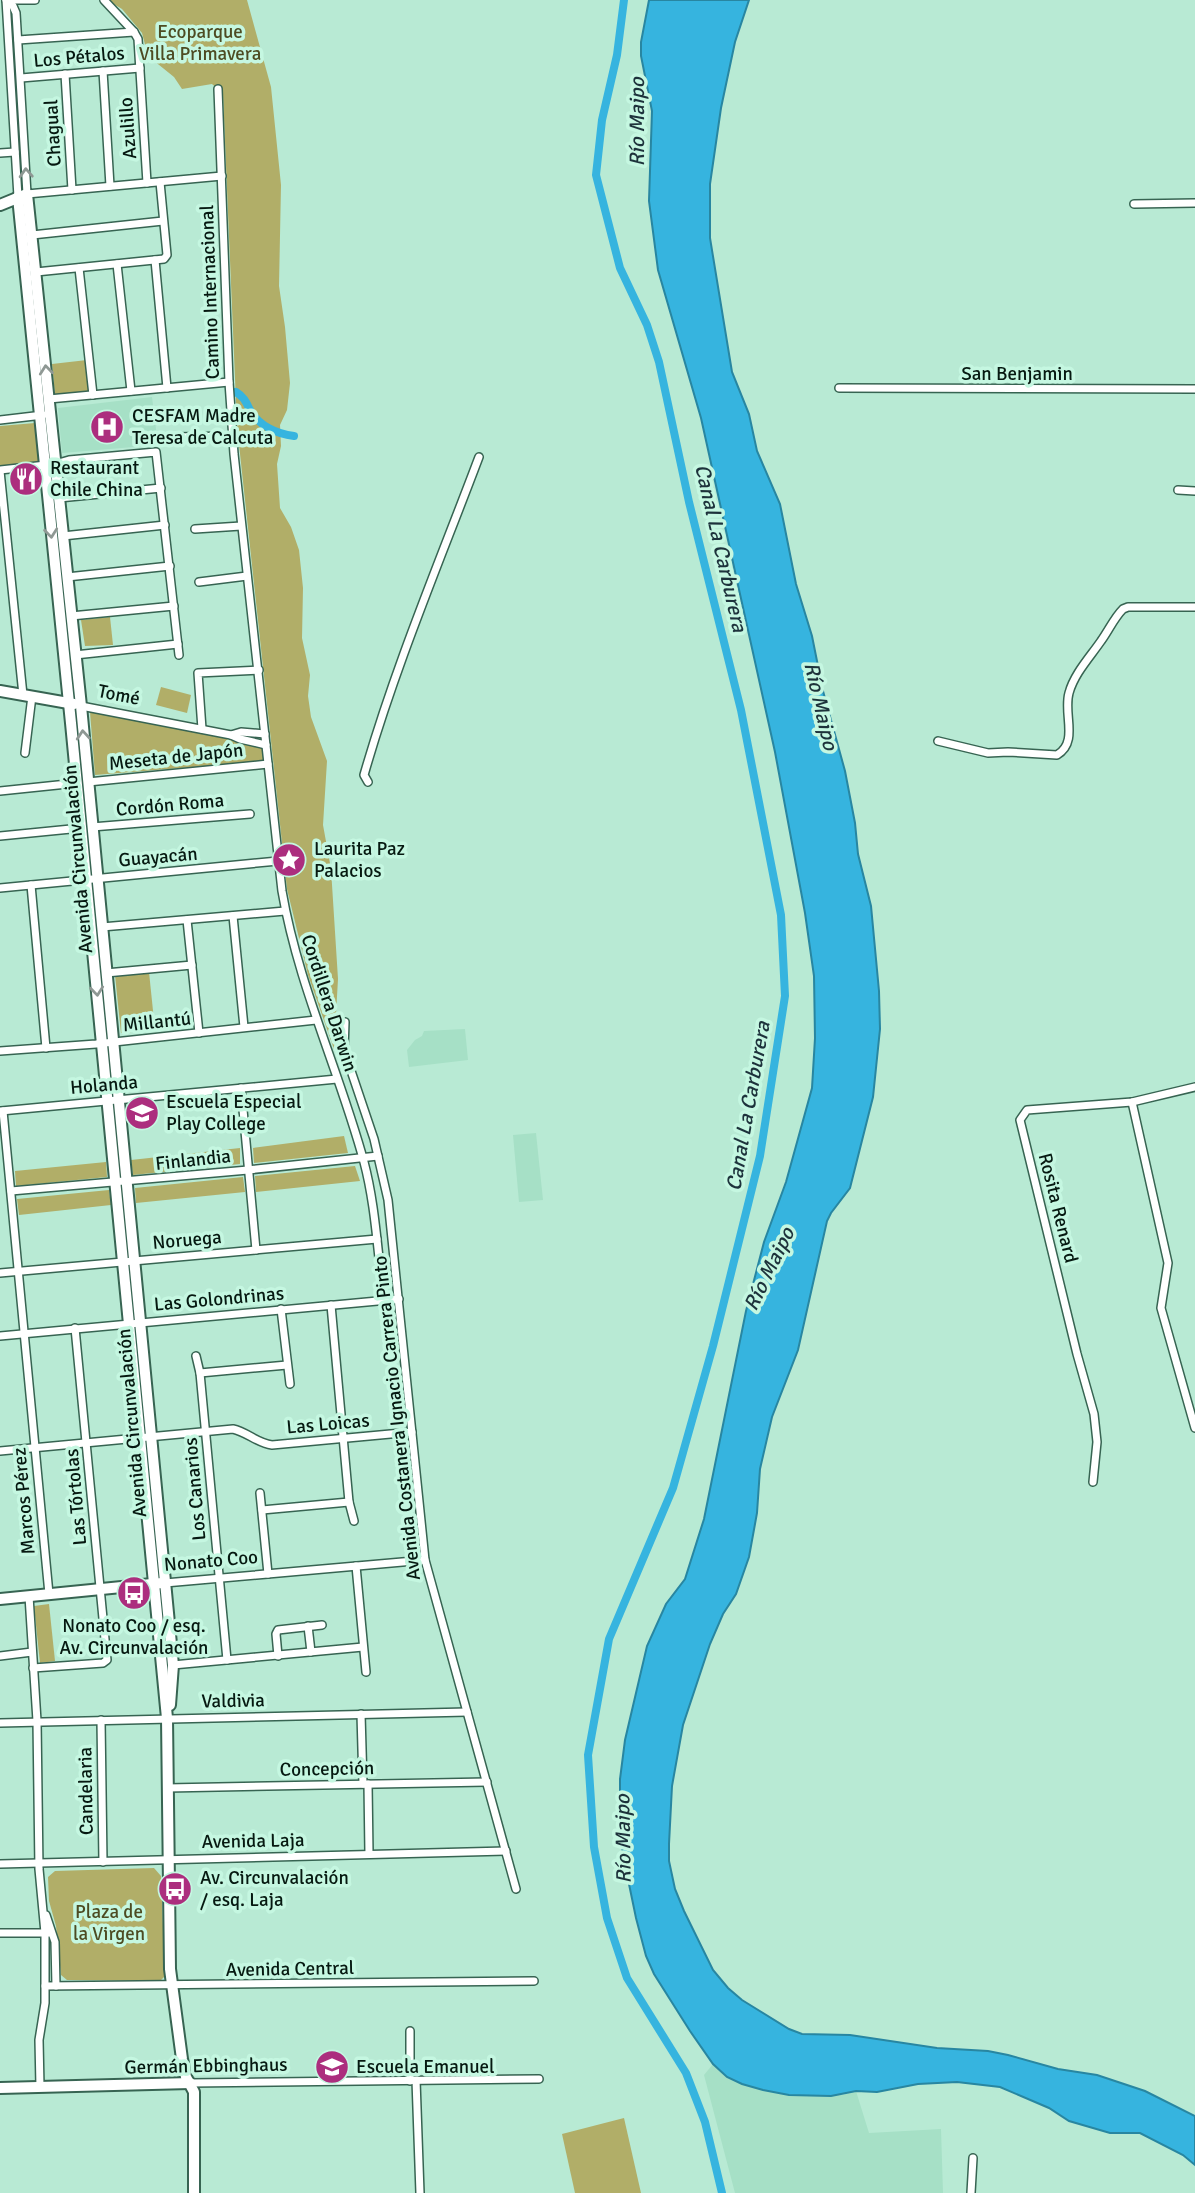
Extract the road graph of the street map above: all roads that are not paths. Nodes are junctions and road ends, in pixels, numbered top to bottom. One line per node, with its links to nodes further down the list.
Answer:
1 (6, 0): 2 (street)
2 (35, 0)
3 (104, 0): 4 (street)
4 (134, 32): 5 (street); 8 (street, Azulillo)
5 (18, 40): 6 (street, Avenida Circunvalación); 11 (street, Avenida Circunvalación)
6 (9, 59): 7 (street); 13 (street, Avenida Circunvalación)
7 (0, 60)
8 (140, 68): 9 (street, Los Pétalos); 17 (street, Azulillo)
9 (103, 71): 10 (street, Los Pétalos); 18 (street)
10 (65, 74): 11 (street, Los Pétalos); 19 (street, Chagual)
11 (21, 78): 20 (street, Avenida Circunvalación, one-way to 11)
12 (218, 89): 15 (street, Camino Internacional)
13 (15, 152): 14 (street); 20 (street, Avenida Circunvalación)
14 (0, 153)
15 (222, 176): 16 (street); 30 (street, Camino Internacional)
16 (160, 181): 17 (street); 24 (street)
17 (147, 183): 18 (street)
18 (110, 186): 19 (street)
19 (72, 190): 20 (street)
20 (22, 195): 23 (street); 25 (street, Avenida Circunvalación); 37 (street, Avenida Circunvalación)
21 (1195, 203): 22 (street)
22 (1134, 204)
23 (0, 205)
24 (163, 221): 25 (street); 26 (street)
25 (32, 235): 29 (street, Avenida Circunvalación)
26 (155, 260): 27 (street); 31 (street)
27 (117, 264): 28 (street); 34 (street)
28 (79, 268): 29 (street); 35 (street)
29 (36, 272): 36 (street, Avenida Circunvalación, one-way to 29)
30 (229, 382): 31 (street); 39 (street, Camino Internacional)
31 (167, 388): 34 (street)
32 (838, 388): 33 (street, San Benjamin)
33 (1195, 389)
34 (131, 391): 35 (street)
35 (93, 395): 36 (street)
36 (49, 399): 37 (street, Avenida Circunvalación)
37 (45, 415): 38 (street); 42 (street, Avenida Circunvalación)
38 (0, 420)
39 (233, 436): 40 (street); 49 (street, Camino Internacional)
40 (175, 437)
41 (479, 457): 73 (street)
42 (50, 465): 43 (street); 44 (street); 47 (street, Avenida Circunvalación); 65 (street, Avenida Circunvalación, one-way to 65)
43 (0, 470): 64 (street)
44 (161, 488): 47 (street); 48 (street)
45 (1178, 490): 46 (street)
46 (1195, 491)
47 (59, 498): 51 (street, Avenida Circunvalación)
48 (165, 525): 51 (street); 52 (street)
49 (241, 526): 50 (street); 53 (street, Camino Internacional)
50 (195, 529)
51 (63, 536): 54 (street, Avenida Circunvalación)
52 (170, 566): 54 (street); 56 (street)
53 (247, 576): 55 (street); 62 (street, Camino Internacional)
54 (67, 577): 58 (street, Avenida Circunvalación)
55 (199, 582)
56 (174, 606): 58 (street); 59 (street)
57 (1195, 607): 69 (street)
58 (71, 615): 60 (street, Avenida Circunvalación)
59 (178, 644): 60 (street); 61 (street)
60 (75, 655): 65 (street, Avenida Circunvalación)
61 (179, 655)
62 (259, 670): 66 (street); 67 (street, Camino Internacional)
63 (0, 691): 64 (street, Tomé)
64 (27, 696): 65 (street, Tomé); 71 (street)
65 (75, 705): 66 (street, Tomé); 74 (street, Avenida Circunvalación)
66 (202, 729): 68 (street, Tomé)
67 (265, 734): 68 (street, Tomé); 70 (street, Camino Internacional)
68 (231, 735): 70 (street, Tomé)
69 (938, 741)
70 (266, 744): 72 (street, Cordillera Darwin)
71 (25, 753)
72 (268, 764): 74 (street, Meseta de Japón); 79 (street, Cordillera Darwin)
73 (368, 782)
74 (82, 783): 75 (street, Meseta de Japón); 77 (street, Avenida Circunvalación)
75 (0, 790)
76 (250, 814): 77 (street, Cordón Roma)
77 (87, 827): 78 (street, Cordón Roma); 80 (street, Avenida Circunvalación)
78 (0, 836)
79 (278, 862): 80 (street, Guayacán); 83 (street, Cordillera Darwin)
80 (92, 879): 81 (street, Guayacán); 86 (street, Avenida Circunvalación); 93 (street, Avenida Circunvalación, one-way to 93)
81 (31, 885): 82 (street, Guayacán); 94 (street)
82 (0, 888)
83 (285, 911): 84 (street); 89 (street, Cordillera Darwin)
84 (233, 916): 85 (street); 91 (street)
85 (187, 920): 86 (street); 87 (street)
86 (102, 928): 88 (street, Avenida Circunvalación)
87 (192, 965): 88 (street); 92 (street)
88 (106, 973): 93 (street, Avenida Circunvalación)
89 (316, 1020): 91 (street, Millantú); 96 (street, Cordillera Darwin)
90 (345, 1022): 102 (street, Avenida Costanera Ignacio Carrera Pinto)
91 (244, 1027): 92 (street, Millantú)
92 (199, 1033): 93 (street, Millantú)
93 (108, 1043): 94 (street, Millantú); 99 (street, Avenida Circunvalación)
94 (46, 1048): 95 (street, Millantú)
95 (0, 1049)
96 (337, 1079): 98 (street, Holanda); 103 (street, Cordillera Darwin)
97 (1195, 1087): 100 (street, Rosita Renard)
98 (241, 1088): 99 (street, Holanda); 104 (street)
99 (113, 1100): 101 (street, Holanda); 105 (street, Avenida Circunvalación)
100 (1132, 1102): 124 (street); 132 (street, Rosita Renard)
101 (1, 1111): 106 (street, Marcos Pérez)
102 (378, 1156): 103 (street, Finlandia); 113 (street, Avenida Costanera Ignacio Carrera Pinto)
103 (363, 1158): 104 (street, Finlandia); 107 (street, Cordillera Darwin)
104 (248, 1170): 105 (street, Finlandia); 108 (street)
105 (121, 1182): 106 (street, Finlandia); 109 (street, Avenida Circunvalación)
106 (11, 1191): 111 (street, Marcos Pérez)
107 (377, 1239): 108 (street, Noruega); 110 (street, Cordillera Darwin)
108 (256, 1250): 109 (street, Noruega)
109 (129, 1261): 111 (street, Noruega); 116 (street, Avenida Circunvalación)
110 (380, 1267)
111 (18, 1272): 112 (street, Noruega); 118 (street, Marcos Pérez)
112 (0, 1273)
113 (399, 1299): 114 (street, Las Golondrinas); 126 (street, Avenida Costanera Ignacio Carrera Pinto)
114 (331, 1305): 115 (street, Las Golondrinas); 128 (street)
115 (281, 1309): 116 (street, Las Golondrinas); 121 (street)
116 (135, 1323): 117 (street, Las Golondrinas); 127 (street, Avenida Circunvalación)
117 (75, 1328): 118 (street, Las Golondrinas); 129 (street, Las Tórtolas)
118 (24, 1334): 119 (street, Las Golondrinas); 130 (street, Marcos Pérez)
119 (0, 1336)
120 (196, 1356): 122 (street, Los Canarios)
121 (287, 1365): 122 (street); 123 (street)
122 (200, 1373): 125 (street, Los Canarios)
123 (290, 1384)
124 (1195, 1428)
125 (205, 1431): 127 (street, Las Loicas); 128 (street, Las Loicas); 140 (street, Los Canarios)
126 (412, 1432): 128 (street, Las Loicas); 137 (street, Avenida Costanera Ignacio Carrera Pinto)
127 (146, 1436): 129 (street, Las Loicas); 141 (street, Avenida Circunvalación)
128 (343, 1439): 134 (street)
129 (86, 1442): 130 (street, Las Loicas); 142 (street, Las Tórtolas)
130 (35, 1447): 131 (street, Las Loicas); 143 (street, Marcos Pérez)
131 (0, 1451)
132 (1093, 1482)
133 (260, 1493): 135 (street)
134 (349, 1502): 135 (street); 136 (street)
135 (262, 1510): 139 (street)
136 (354, 1521)
137 (425, 1560): 138 (street, Nonato Coo); 157 (street, Avenida Costanera Ignacio Carrera Pinto)
138 (356, 1566): 139 (street, Nonato Coo); 148 (street)
139 (268, 1574): 140 (street, Nonato Coo)
140 (219, 1578): 141 (street, Nonato Coo); 153 (street, Los Canarios)
141 (160, 1583): 142 (street, Nonato Coo); 154 (street, Avenida Circunvalación); 159 (street, Avenida Circunvalación)
142 (100, 1589): 143 (street, Nonato Coo); 155 (street, Las Tórtolas)
143 (49, 1594): 144 (street, Nonato Coo)
144 (29, 1596): 145 (street, Nonato Coo); 149 (street)
145 (0, 1599)
146 (323, 1625): 147 (street)
147 (308, 1626): 150 (street); 152 (street)
148 (363, 1647): 150 (street); 156 (street)
149 (32, 1652): 151 (street); 155 (street)
150 (311, 1652): 152 (street)
151 (0, 1656)
152 (278, 1656): 153 (street)
153 (227, 1660): 154 (street)
154 (173, 1665): 159 (street, Avenida Circunvalación)
155 (33, 1668): 161 (street)
156 (366, 1672)
157 (467, 1712): 158 (street, Valdivia); 163 (street, Avenida Costanera Ignacio Carrera Pinto)
158 (361, 1714): 159 (street, Valdivia); 164 (street)
159 (167, 1718): 160 (street, Valdivia); 165 (street, Avenida Circunvalación)
160 (101, 1720): 161 (street, Valdivia); 169 (street, Candelaria)
161 (37, 1721): 162 (street, Valdivia); 171 (street)
162 (0, 1723)
163 (487, 1782): 164 (street, Concepción); 166 (street, Avenida Costanera Ignacio Carrera Pinto)
164 (366, 1784): 165 (street, Concepción); 167 (street)
165 (167, 1788): 168 (street, Avenida Circunvalación)
166 (506, 1851): 167 (street, Avenida Laja); 172 (street, Avenida Costanera Ignacio Carrera Pinto)
167 (369, 1854): 168 (street, Avenida Laja)
168 (168, 1861): 169 (street, Avenida Laja); 178 (street, Avenida Circunvalación)
169 (103, 1862): 171 (street, Avenida Laja)
170 (0, 1864): 171 (street, Avenida Laja)
171 (39, 1864): 174 (street)
172 (516, 1889)
173 (0, 1933): 174 (street)
174 (49, 1933): 176 (street); 177 (street)
175 (534, 1981): 178 (street, Avenida Central)
176 (45, 1986): 177 (street, Avenida Central); 183 (street)
177 (57, 1986): 178 (street, Avenida Central)
178 (171, 1986): 182 (street, Avenida Circunvalación)
179 (410, 2031): 181 (street)
180 (539, 2079): 181 (street, Germán Ebbinghaus)
181 (413, 2081): 182 (street, Germán Ebbinghaus); 187 (street)
182 (190, 2083): 183 (street, Germán Ebbinghaus); 186 (street, Avenida Circunvalación)
183 (40, 2087): 184 (street, Germán Ebbinghaus)
184 (0, 2088)
185 (972, 2158): 188 (street)
186 (194, 2193)
187 (420, 2193)
188 (971, 2193)

